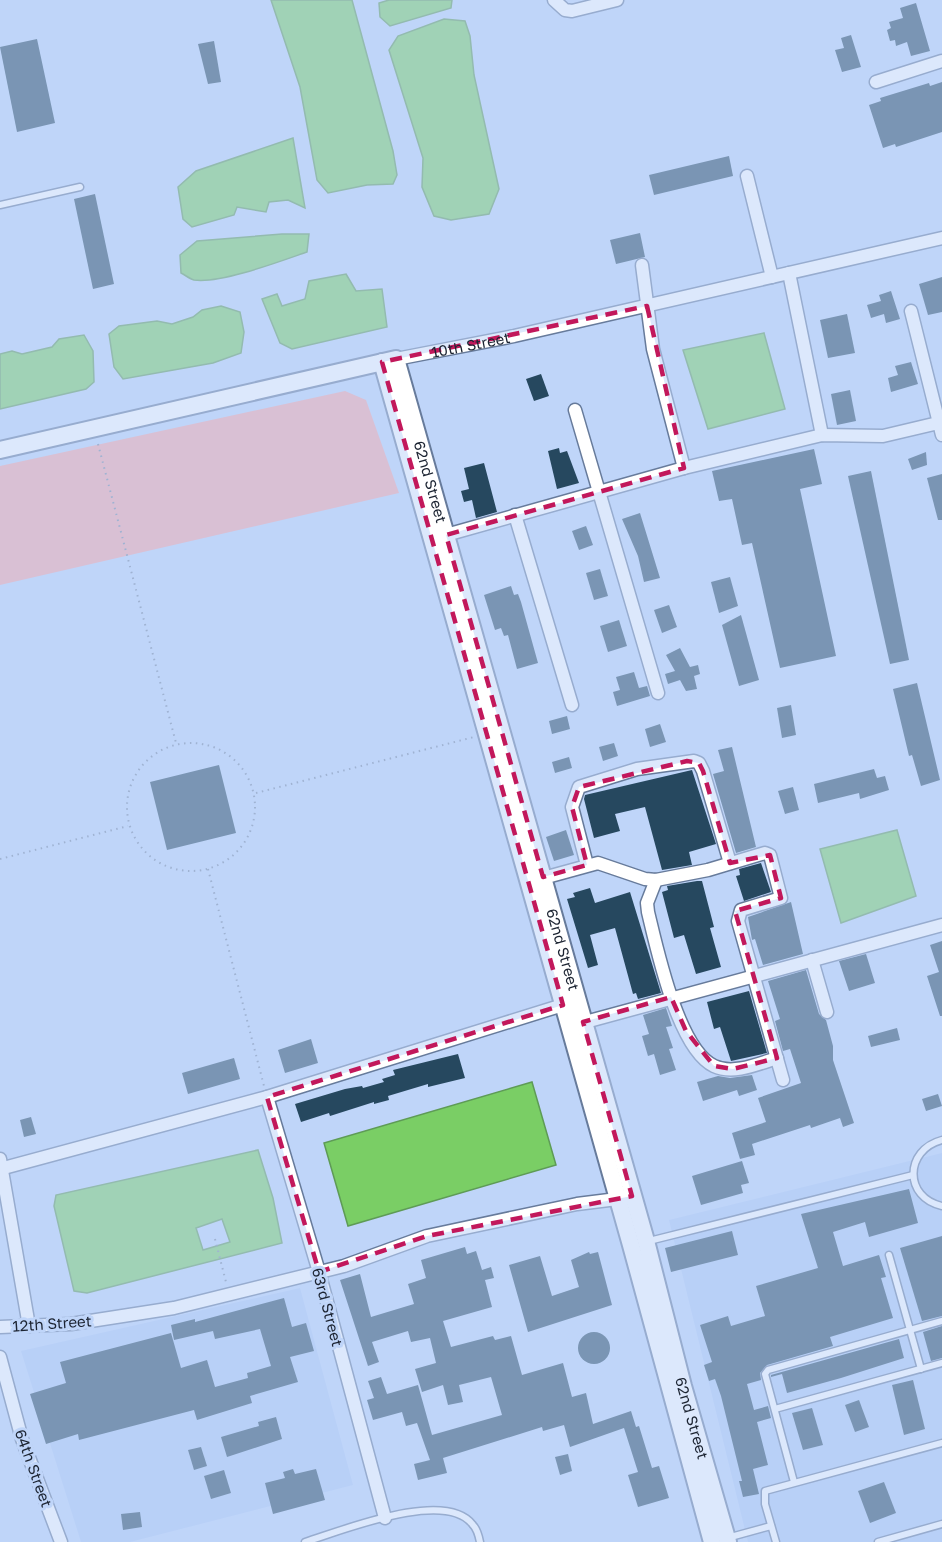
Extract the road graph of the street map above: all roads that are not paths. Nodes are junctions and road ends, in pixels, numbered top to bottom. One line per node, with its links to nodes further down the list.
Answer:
1 (554, 0): 2 (street)
2 (617, 0)
3 (942, 61): 4 (street)
4 (876, 82)
5 (747, 176): 11 (street)
6 (80, 187): 7 (lane)
7 (0, 205)
8 (942, 238): 10 (street, 10th Street)
9 (642, 265): 12 (street)
10 (789, 273): 11 (street, 10th Street); 17 (street)
11 (772, 277): 12 (street, 10th Street)
12 (647, 306): 14 (street, 10th Street); 20 (street)
13 (911, 311): 16 (street)
14 (389, 361): 19 (main road, 10th Street); 21 (main road, 62nd Street)
15 (575, 410): 22 (street)
16 (940, 422): 17 (street); 18 (street)
17 (822, 435): 20 (street)
18 (942, 435)
19 (0, 450)
20 (684, 468): 22 (street)
21 (422, 478): 24 (main road, 62nd Street); 27 (main road, 62nd Street)
22 (598, 492): 23 (street); 25 (street)
23 (515, 516): 24 (street); 26 (street)
24 (446, 535): 27 (main road, 62nd Street)
25 (658, 693)
26 (572, 705)
27 (492, 732): 30 (main road, 62nd Street)
28 (730, 863): 29 (street); 31 (street); 34 (street)
29 (586, 865): 30 (street); 31 (street)
30 (536, 880): 36 (main road, 62nd Street); 38 (main road, 62nd Street)
31 (656, 880): 35 (street)
32 (942, 925): 33 (street)
33 (812, 960): 34 (street); 37 (street)
34 (753, 975): 35 (street); 39 (street)
35 (671, 997): 38 (street); 39 (street)
36 (563, 1005): 38 (main road, 62nd Street); 41 (street)
37 (827, 1012)
38 (576, 1024): 45 (main road, 62nd Street)
39 (777, 1058): 40 (street)
40 (783, 1080)
41 (267, 1097): 43 (street); 49 (street, 63rd Street)
42 (942, 1140): 44 (lane)
43 (1, 1165): 51 (street)
44 (913, 1175): 46 (lane); 47 (lane)
45 (625, 1198): 47 (main road, 62nd Street); 49 (street, 12th Street)
46 (942, 1206)
47 (638, 1243): 63 (main road, 62nd Street)
48 (889, 1255): 53 (lane)
49 (319, 1272): 51 (street, 12th Street); 60 (street, 63rd Street)
50 (942, 1321): 53 (lane)
51 (29, 1326): 52 (street, 12th Street)
52 (0, 1327)
53 (910, 1330): 56 (lane); 57 (lane)
54 (0, 1358): 64 (street, 64th Street)
55 (942, 1363): 56 (lane)
56 (921, 1369): 57 (lane)
57 (775, 1409): 59 (lane)
58 (942, 1443): 59 (lane)
59 (794, 1482): 62 (lane)
60 (385, 1518): 65 (lane); 66 (lane)
61 (942, 1524): 68 (lane)
62 (771, 1526): 63 (lane); 67 (lane)
63 (717, 1541)
64 (61, 1542)
65 (305, 1542)
66 (480, 1542)
67 (776, 1542)
68 (878, 1542)

